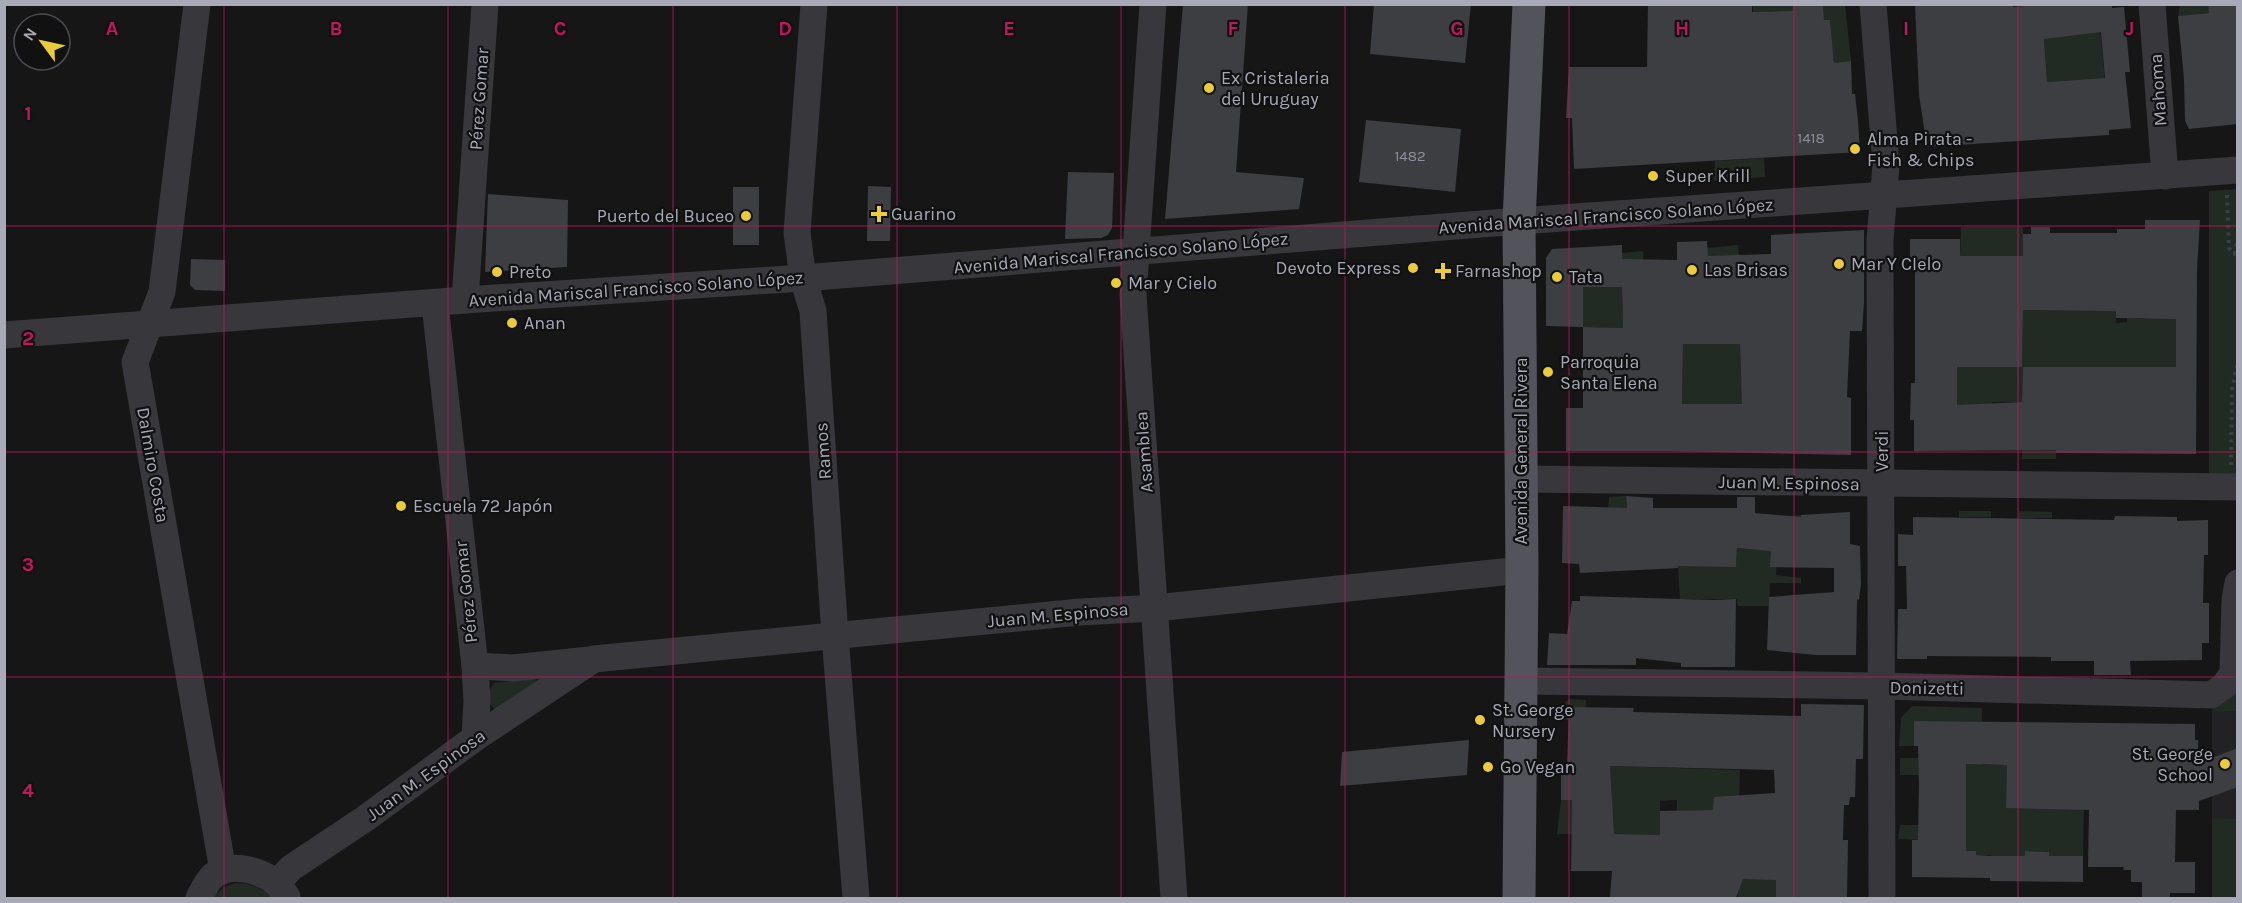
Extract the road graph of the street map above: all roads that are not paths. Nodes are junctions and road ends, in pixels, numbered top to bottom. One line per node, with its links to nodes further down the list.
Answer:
1 (197, 4): 16 (street, Dalmiro Costa)
2 (485, 4): 14 (street, Pérez Gomar)
3 (814, 4): 13 (street, Ramos)
4 (1153, 4): 12 (street, Asamblea)
5 (1529, 4): 11 (main road, Avenida General Rivera)
6 (1873, 4): 10 (street, Verdi)
7 (2152, 4): 9 (street, Mahoma)
8 (2232, 171): 9 (street, Avenida Mariscal Francisco Solano López)
9 (2165, 177): 10 (street, Avenida Mariscal Francisco Solano López)
10 (1884, 196): 11 (street, Avenida Mariscal Francisco Solano López); 19 (street, Verdi)
11 (1519, 220): 12 (street, Avenida Mariscal Francisco Solano López); 18 (main road, Avenida General Rivera)
12 (1136, 253): 13 (street, Avenida Mariscal Francisco Solano López); 23 (street, Asamblea)
13 (803, 278): 14 (street, Avenida Mariscal Francisco Solano López); 24 (street, Ramos)
14 (465, 300): 15 (street, Avenida Mariscal Francisco Solano López)
15 (435, 304): 16 (street, Avenida Mariscal Francisco Solano López); 26 (street, Pérez Gomar)
16 (149, 325): 17 (street, Avenida Mariscal Francisco Solano López); 30 (street, Dalmiro Costa)
17 (4, 335)
18 (1521, 479): 19 (street, Juan M. Espinosa); 21 (main road, Avenida General Rivera)
19 (1882, 484): 20 (street, Juan M. Espinosa); 28 (street, Verdi)
20 (2234, 487)
21 (1522, 570): 23 (street, Juan M. Espinosa); 27 (main road, Avenida General Rivera)
22 (2238, 583): 28 (street, Donizetti)
23 (1155, 608): 24 (street, Juan M. Espinosa); 34 (street, Asamblea)
24 (835, 636): 25 (street, Juan M. Espinosa); 33 (street, Ramos)
25 (594, 659): 26 (street, Juan M. Espinosa); 29 (street, Juan M. Espinosa)
26 (475, 666): 29 (street, Pérez Gomar)
27 (1521, 681): 28 (street, Donizetti); 35 (main road, Avenida General Rivera)
28 (1881, 686): 36 (street, Verdi)
29 (475, 738): 31 (street, Juan M. Espinosa)
30 (223, 871): 31 (street); 32 (street)
31 (282, 891)
32 (199, 898)
33 (856, 898)
34 (1174, 898)
35 (1519, 898)
36 (1882, 898)

